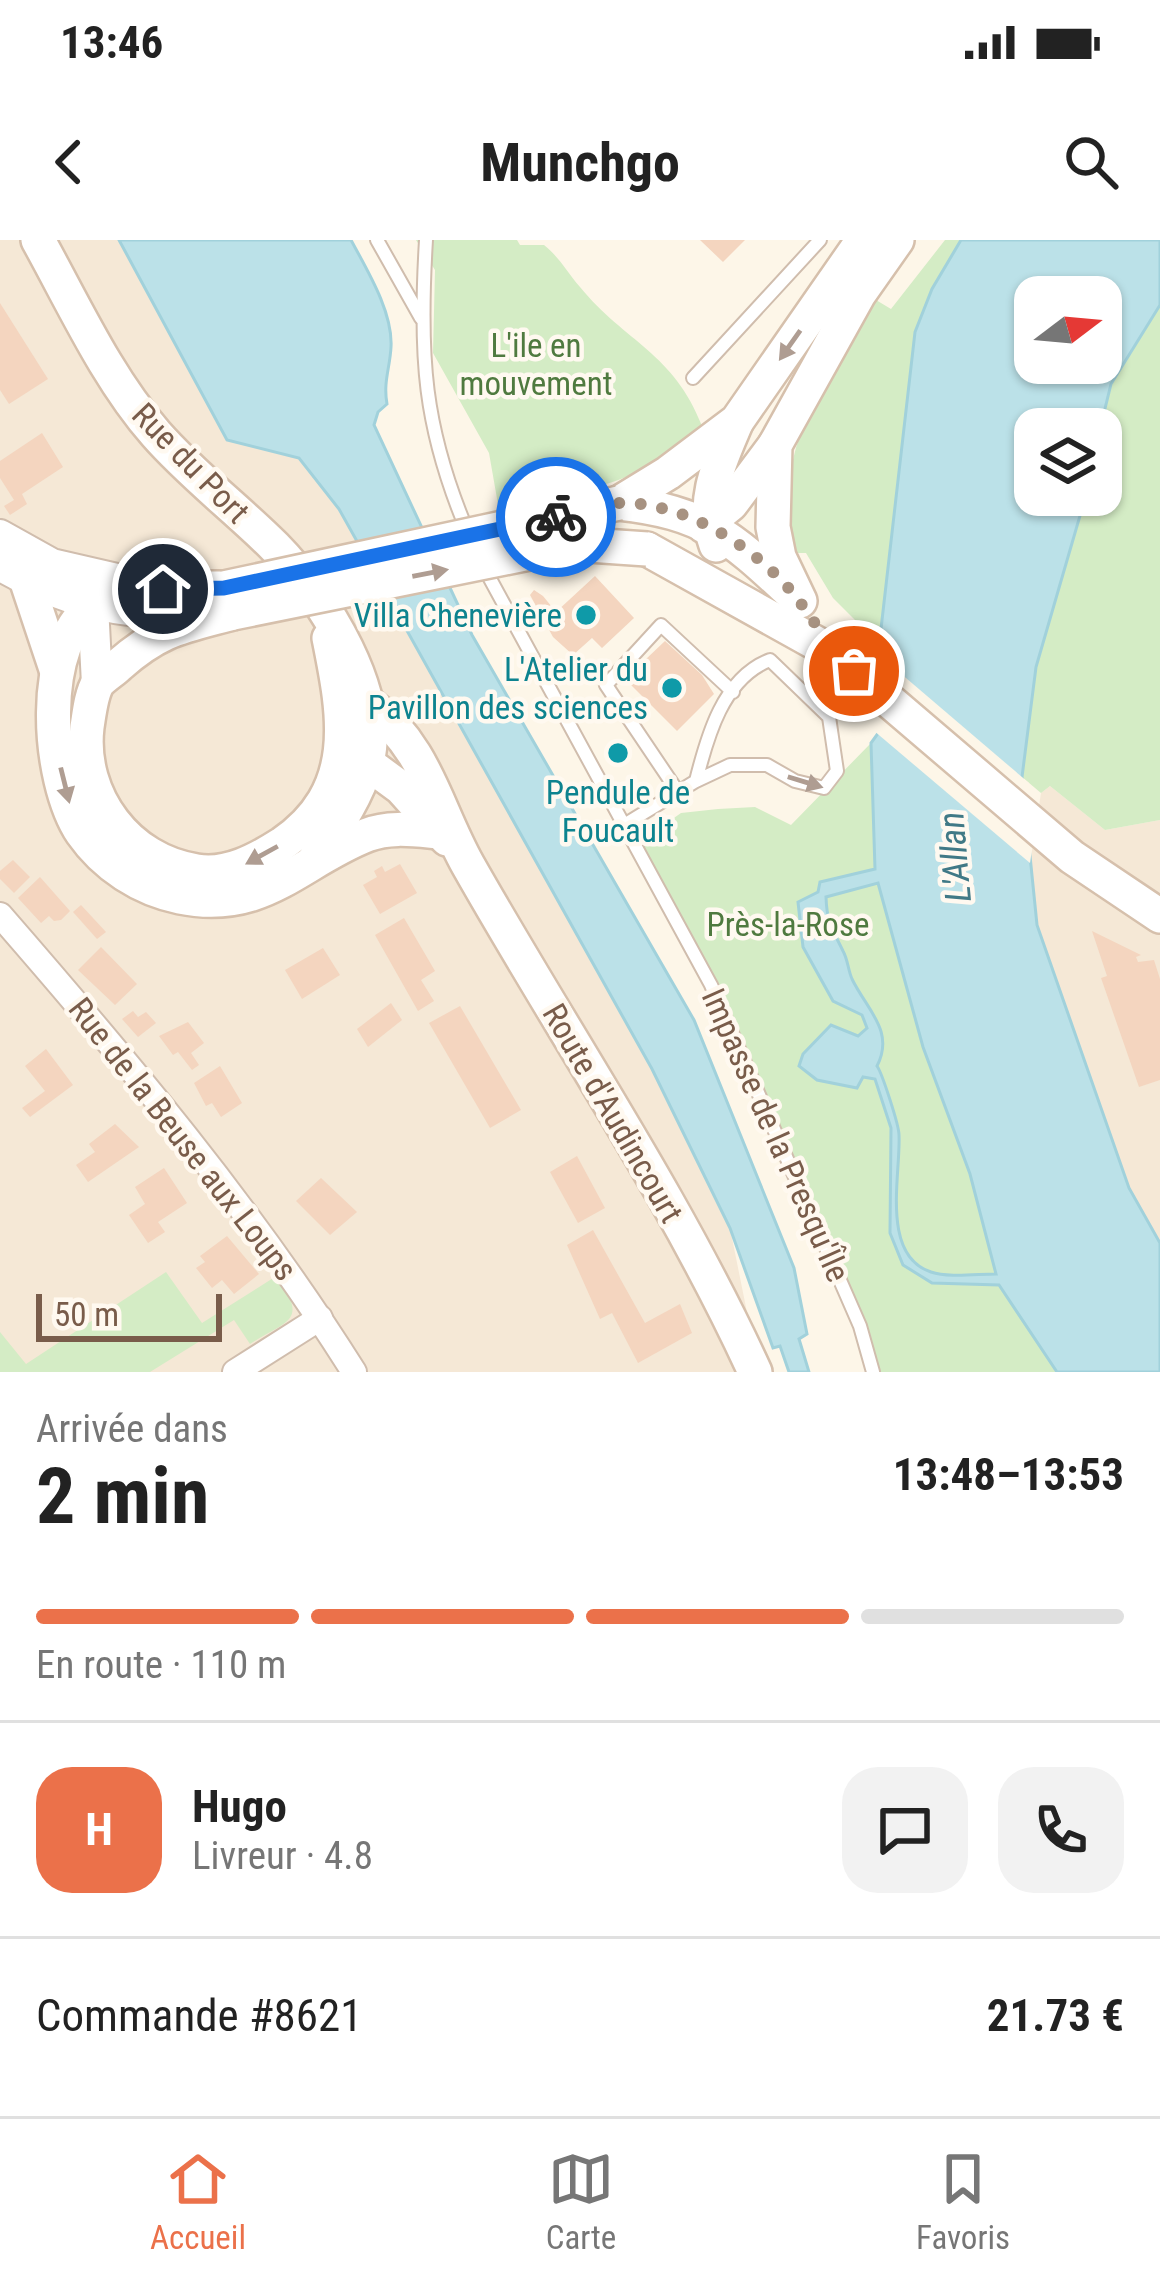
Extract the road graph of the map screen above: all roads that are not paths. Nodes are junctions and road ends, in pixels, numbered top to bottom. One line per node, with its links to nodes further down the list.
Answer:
1 (38, 240): 26 (main road, Rue du Port)
2 (377, 240): 8 (lane)
3 (426, 240): 8 (lane, Impasse de la Presqu'Île)
4 (820, 240): 9 (lane)
5 (863, 240): 7 (main road)
6 (897, 240): 7 (main road)
7 (851, 281): 10 (main road, one-way to 10); 11 (main road)
8 (421, 319): 31 (lane, Impasse de la Presqu'Île)
9 (693, 379)
10 (736, 421): 12 (main road); 13 (main road)
11 (775, 445): 13 (main road); 19 (main road)
12 (619, 503): 13 (main road); 18 (main road, bridge)
13 (708, 524): 15 (main road); 19 (main road); 21 (main road)
14 (0, 535): 16 (street)
15 (647, 549): 18 (main road, one-way to 15, bridge); 21 (main road)
16 (26, 569): 17 (street); 20 (street); 23 (main road)
17 (163, 589): 18 (main road); 20 (main road)
18 (228, 601): 20 (street); 24 (main road)
19 (800, 602): 22 (main road)
20 (93, 605): 23 (main road); 24 (street)
21 (754, 609): 22 (main road)
22 (832, 652): 36 (main road)
23 (56, 670): 34 (main road, one-way to 34)
24 (97, 684): 27 (main road, one-way to 24)
25 (733, 692): 29 (lane); 29 (lane, one-way to 25); 30 (lane)
26 (356, 714): 27 (main road); 28 (main road)
27 (353, 767): 28 (main road); 32 (main road); 34 (main road)
28 (425, 767): 33 (main road)
29 (696, 781): 30 (lane)
30 (678, 792): 31 (lane)
31 (624, 825): 41 (lane, Impasse de la Presqu'Île)
32 (440, 832): 33 (main road); 34 (main road)
33 (464, 858): 40 (main road, Route d'Audincourt)
34 (311, 865)
35 (0, 915): 37 (street, Rue de la Beuse aux Loups)
36 (1160, 916)
37 (320, 1318): 38 (street); 39 (street, Rue de la Beuse aux Loups)
38 (235, 1372)
39 (354, 1372)
40 (755, 1372)
41 (873, 1372)

